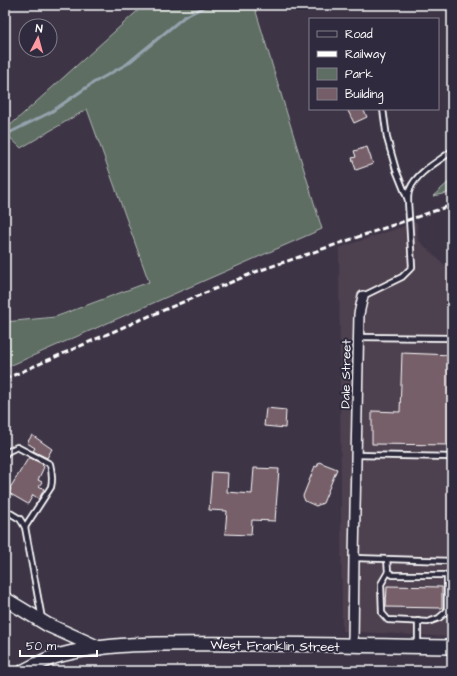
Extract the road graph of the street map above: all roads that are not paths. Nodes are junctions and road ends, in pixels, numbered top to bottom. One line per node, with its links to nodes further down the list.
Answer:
1 (384, 110): 3 (lane)
2 (452, 151): 3 (lane, Dale Street)
3 (408, 201): 4 (lane, Dale Street)
4 (363, 296): 5 (street, Dale Street)
5 (359, 337): 6 (lane); 8 (street, Dale Street)
6 (452, 338)
7 (5, 455): 11 (lane)
8 (356, 455): 9 (lane); 12 (street, Dale Street)
9 (452, 457)
10 (5, 510): 11 (lane)
11 (25, 527): 19 (lane)
12 (354, 558): 13 (lane); 21 (street, Dale Street)
13 (387, 559): 14 (lane); 16 (lane)
14 (452, 561)
15 (452, 570): 17 (lane)
16 (388, 572): 17 (lane); 20 (lane)
17 (447, 575): 20 (lane)
18 (5, 599): 19 (main road)
19 (43, 621): 24 (main road)
20 (418, 621): 22 (lane)
21 (353, 646): 22 (main road, West Franklin Street); 24 (main road, West Franklin Street)
22 (418, 647): 23 (main road, West Franklin Street)
23 (452, 647)
24 (99, 648): 25 (main road, West Franklin Street)
25 (24, 671)

